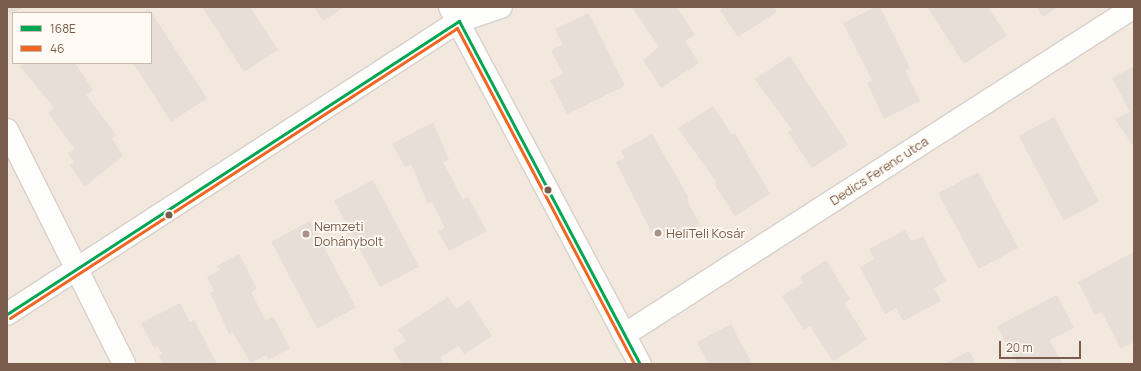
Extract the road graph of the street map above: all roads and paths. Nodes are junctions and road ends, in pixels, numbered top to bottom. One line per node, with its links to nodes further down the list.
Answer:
1 (501, 7): 3 (street)
2 (1134, 7): 7 (street, Dedics Ferenc utca)
3 (454, 14): 5 (street); 7 (street)
4 (7, 130): 5 (street)
5 (76, 270): 6 (street); 8 (street)
6 (7, 314)
7 (624, 335): 9 (street)
8 (124, 364)
9 (640, 364)

